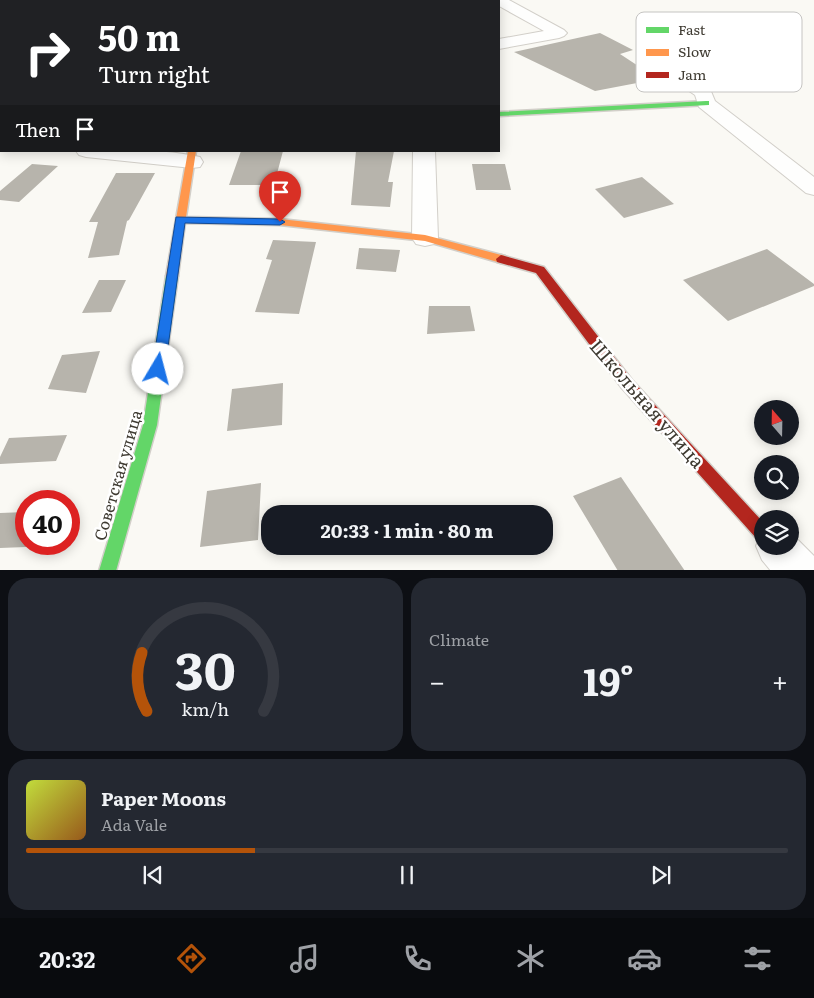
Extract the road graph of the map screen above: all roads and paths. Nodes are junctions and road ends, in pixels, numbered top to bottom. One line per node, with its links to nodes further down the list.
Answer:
1 (500, 1): 2 (street)
2 (500, 44)
3 (703, 92): 4 (street)
4 (706, 103): 5 (street); 9 (street)
5 (500, 114)
6 (107, 152): 8 (street)
7 (424, 152): 11 (street)
8 (192, 156): 10 (street, Советская улица)
9 (814, 188)
10 (180, 220): 11 (street); 14 (street, Советская улица)
11 (425, 238): 12 (street, Школьная улица)
12 (754, 523)
13 (785, 555): 15 (street)
14 (107, 570)
15 (800, 570)

